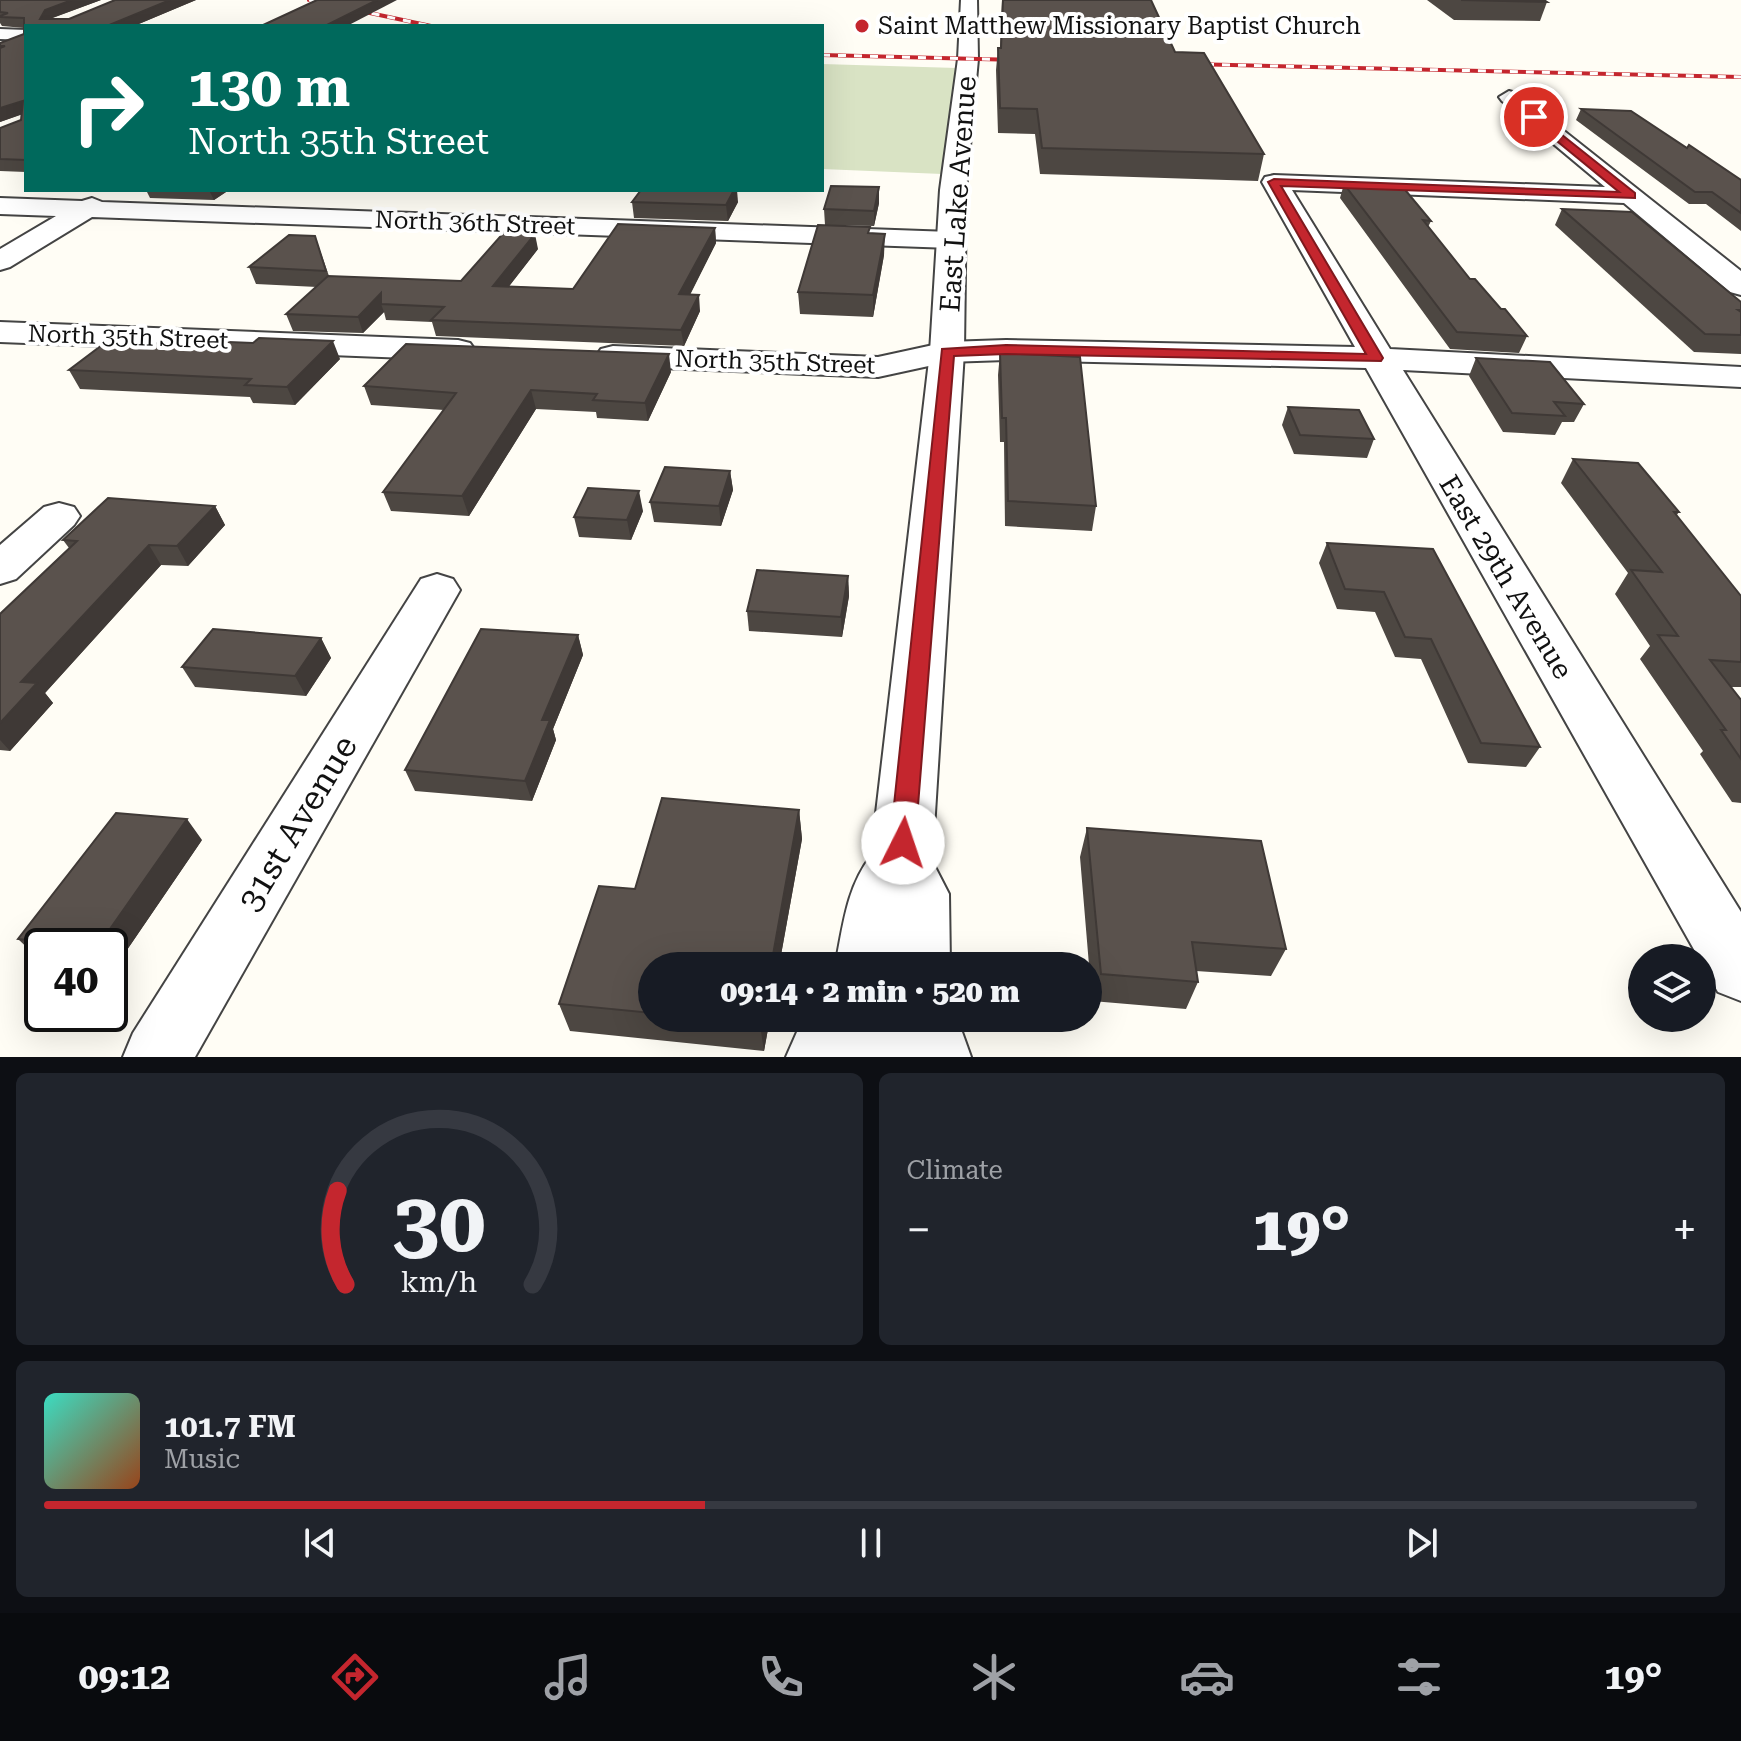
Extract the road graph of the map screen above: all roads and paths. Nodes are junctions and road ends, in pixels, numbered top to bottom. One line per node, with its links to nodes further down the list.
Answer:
1 (969, 0): 9 (street, East Lake Avenue)
2 (0, 34): 3 (street)
3 (24, 35)
4 (1509, 97): 6 (street)
5 (117, 192): 8 (street)
6 (1631, 196): 11 (street); 16 (street, East 29th Avenue)
7 (0, 206): 8 (street, North 36th Street)
8 (88, 209): 9 (street, North 36th Street); 10 (street)
9 (951, 240): 14 (street, East Lake Avenue)
10 (0, 261)
11 (1741, 286)
12 (0, 332): 13 (street, North 35th Street)
13 (484, 351)
14 (947, 352): 15 (street, North 35th Street); 16 (street, North 35th Street); 21 (street, East Lake Avenue)
15 (578, 355)
16 (1376, 358): 17 (street, North 35th Street); 24 (street, East 29th Avenue)
17 (1741, 377)
18 (59, 516): 19 (street)
19 (0, 569)
20 (437, 590): 26 (street, 31st Avenue)
21 (901, 866): 22 (street, East Lake Avenue); 23 (street)
22 (871, 952)
23 (917, 952)
24 (1741, 970)
25 (927, 1032): 27 (street)
26 (157, 1057)
27 (935, 1057)

